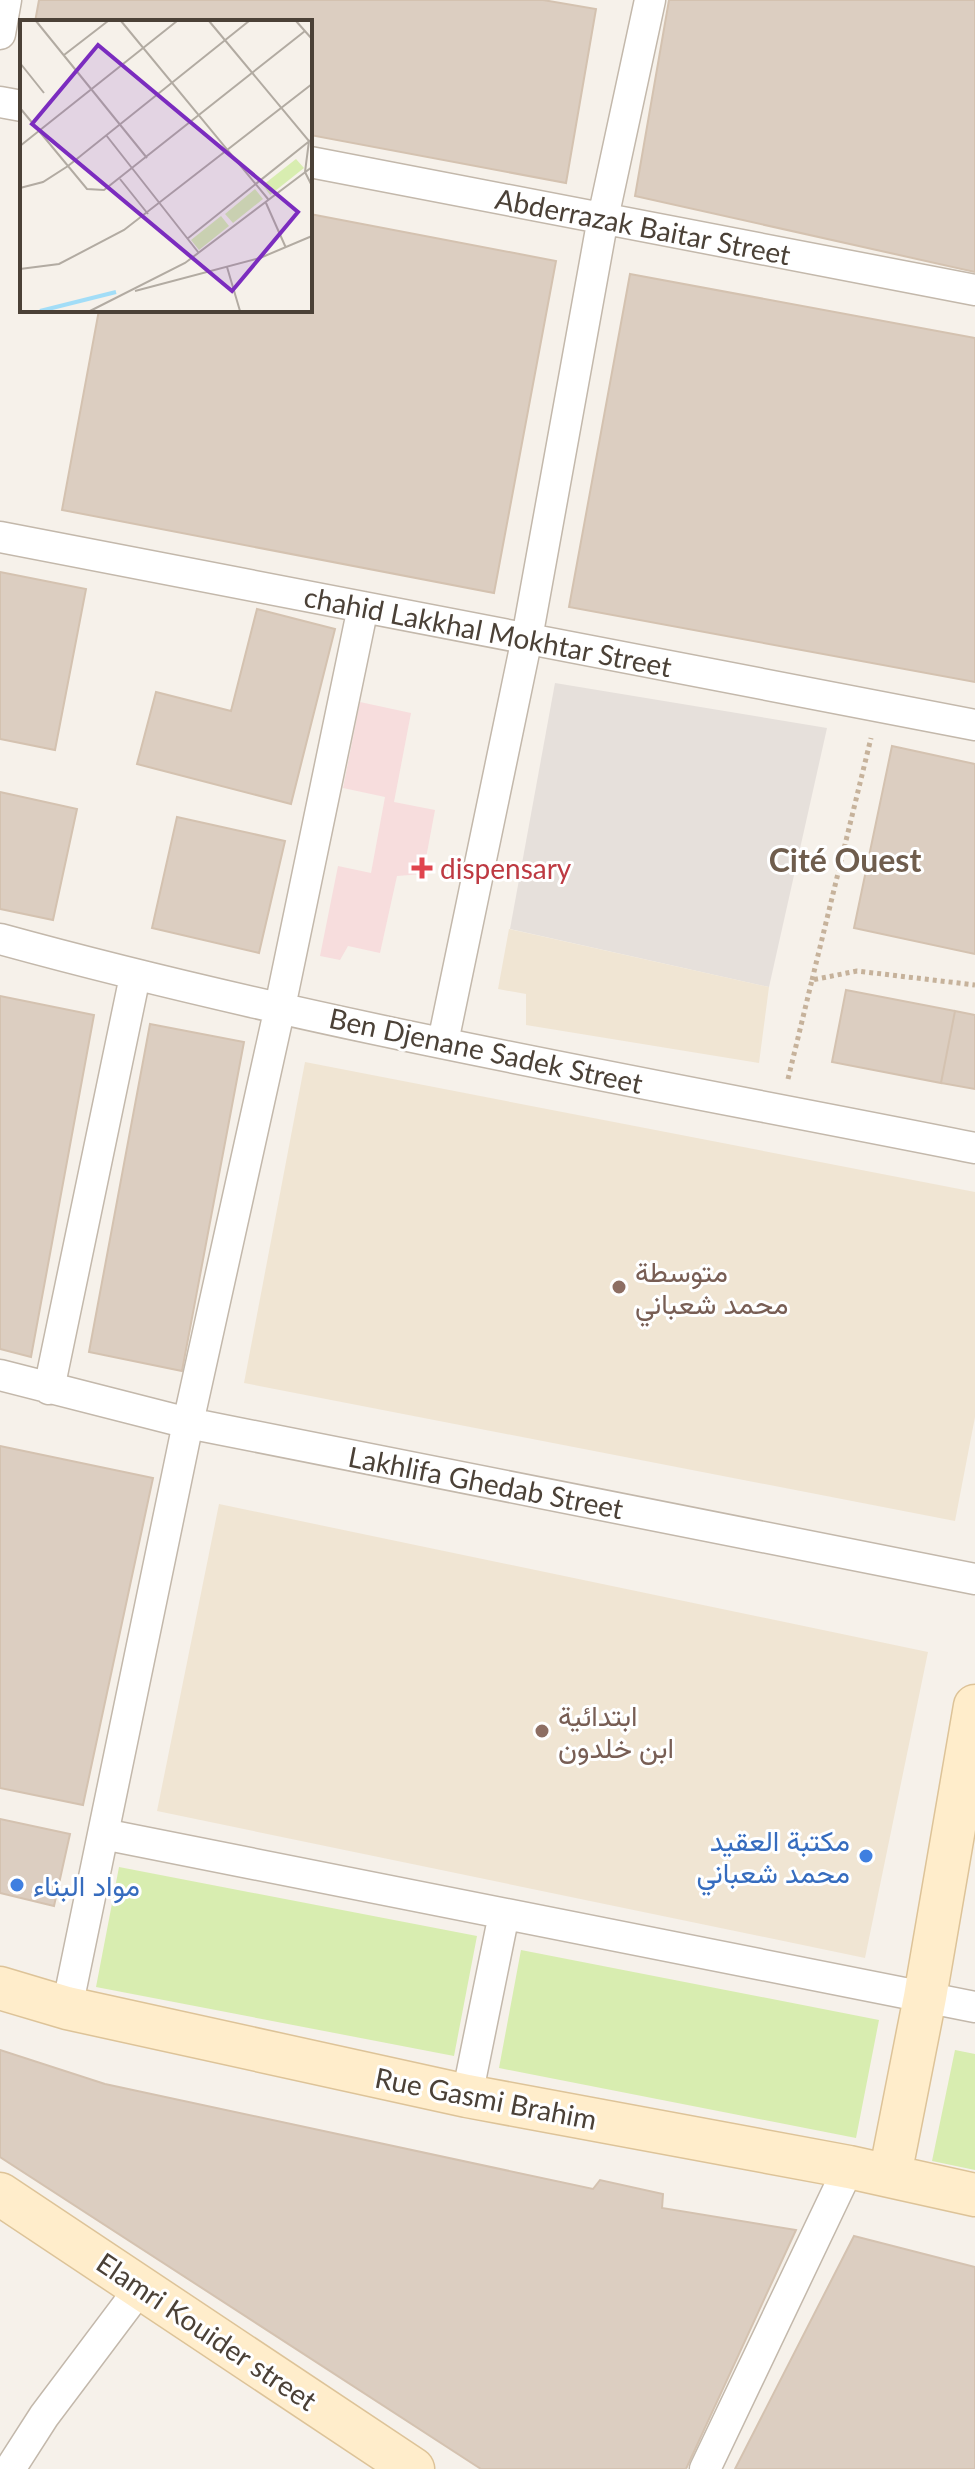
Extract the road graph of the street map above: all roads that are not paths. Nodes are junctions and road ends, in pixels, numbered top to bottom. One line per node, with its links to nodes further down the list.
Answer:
1 (6, 0): 3 (street)
2 (650, 0): 7 (street)
3 (0, 34)
4 (0, 102): 5 (street)
5 (20, 106)
6 (312, 162): 7 (street, Abderrazak Baitar Street)
7 (603, 218): 8 (street, Abderrazak Baitar Street); 11 (street)
8 (975, 290)
9 (0, 537): 10 (street, chahid Lakkhal Mokhtar Street)
10 (363, 607): 11 (street, chahid Lakkhal Mokhtar Street); 15 (street)
11 (527, 638): 12 (street, chahid Lakkhal Mokhtar Street); 16 (street)
12 (975, 725)
13 (0, 939): 14 (street, Ben Djenane Sadek Street)
14 (135, 976): 15 (street, Ben Djenane Sadek Street); 19 (street)
15 (280, 1007): 16 (street, Ben Djenane Sadek Street); 20 (street)
16 (443, 1042): 17 (street, Ben Djenane Sadek Street)
17 (975, 1148)
18 (0, 1375): 19 (street, Lakhlifa Ghedab Street)
19 (49, 1389): 20 (street, Lakhlifa Ghedab Street)
20 (188, 1423): 21 (street, Lakhlifa Ghedab Street); 23 (street)
21 (975, 1579)
22 (975, 1706): 26 (main road)
23 (103, 1834): 24 (street); 28 (street)
24 (504, 1914): 26 (street); 29 (street)
25 (0, 1988): 28 (main road, Rue Gasmi Brahim)
26 (925, 1997): 27 (street); 31 (main road)
27 (975, 2007)
28 (67, 2008): 29 (main road, Rue Gasmi Brahim)
29 (467, 2096): 30 (main road, Rue Gasmi Brahim)
30 (849, 2167): 31 (main road, Rue Gasmi Brahim); 37 (street)
31 (890, 2175): 33 (main road, Rue Gasmi Brahim)
32 (0, 2194): 34 (main road, Elamri Kouider street)
33 (975, 2195)
34 (141, 2287): 35 (street); 36 (main road, Elamri Kouider street)
35 (10, 2469)
36 (413, 2469)
37 (705, 2469)

